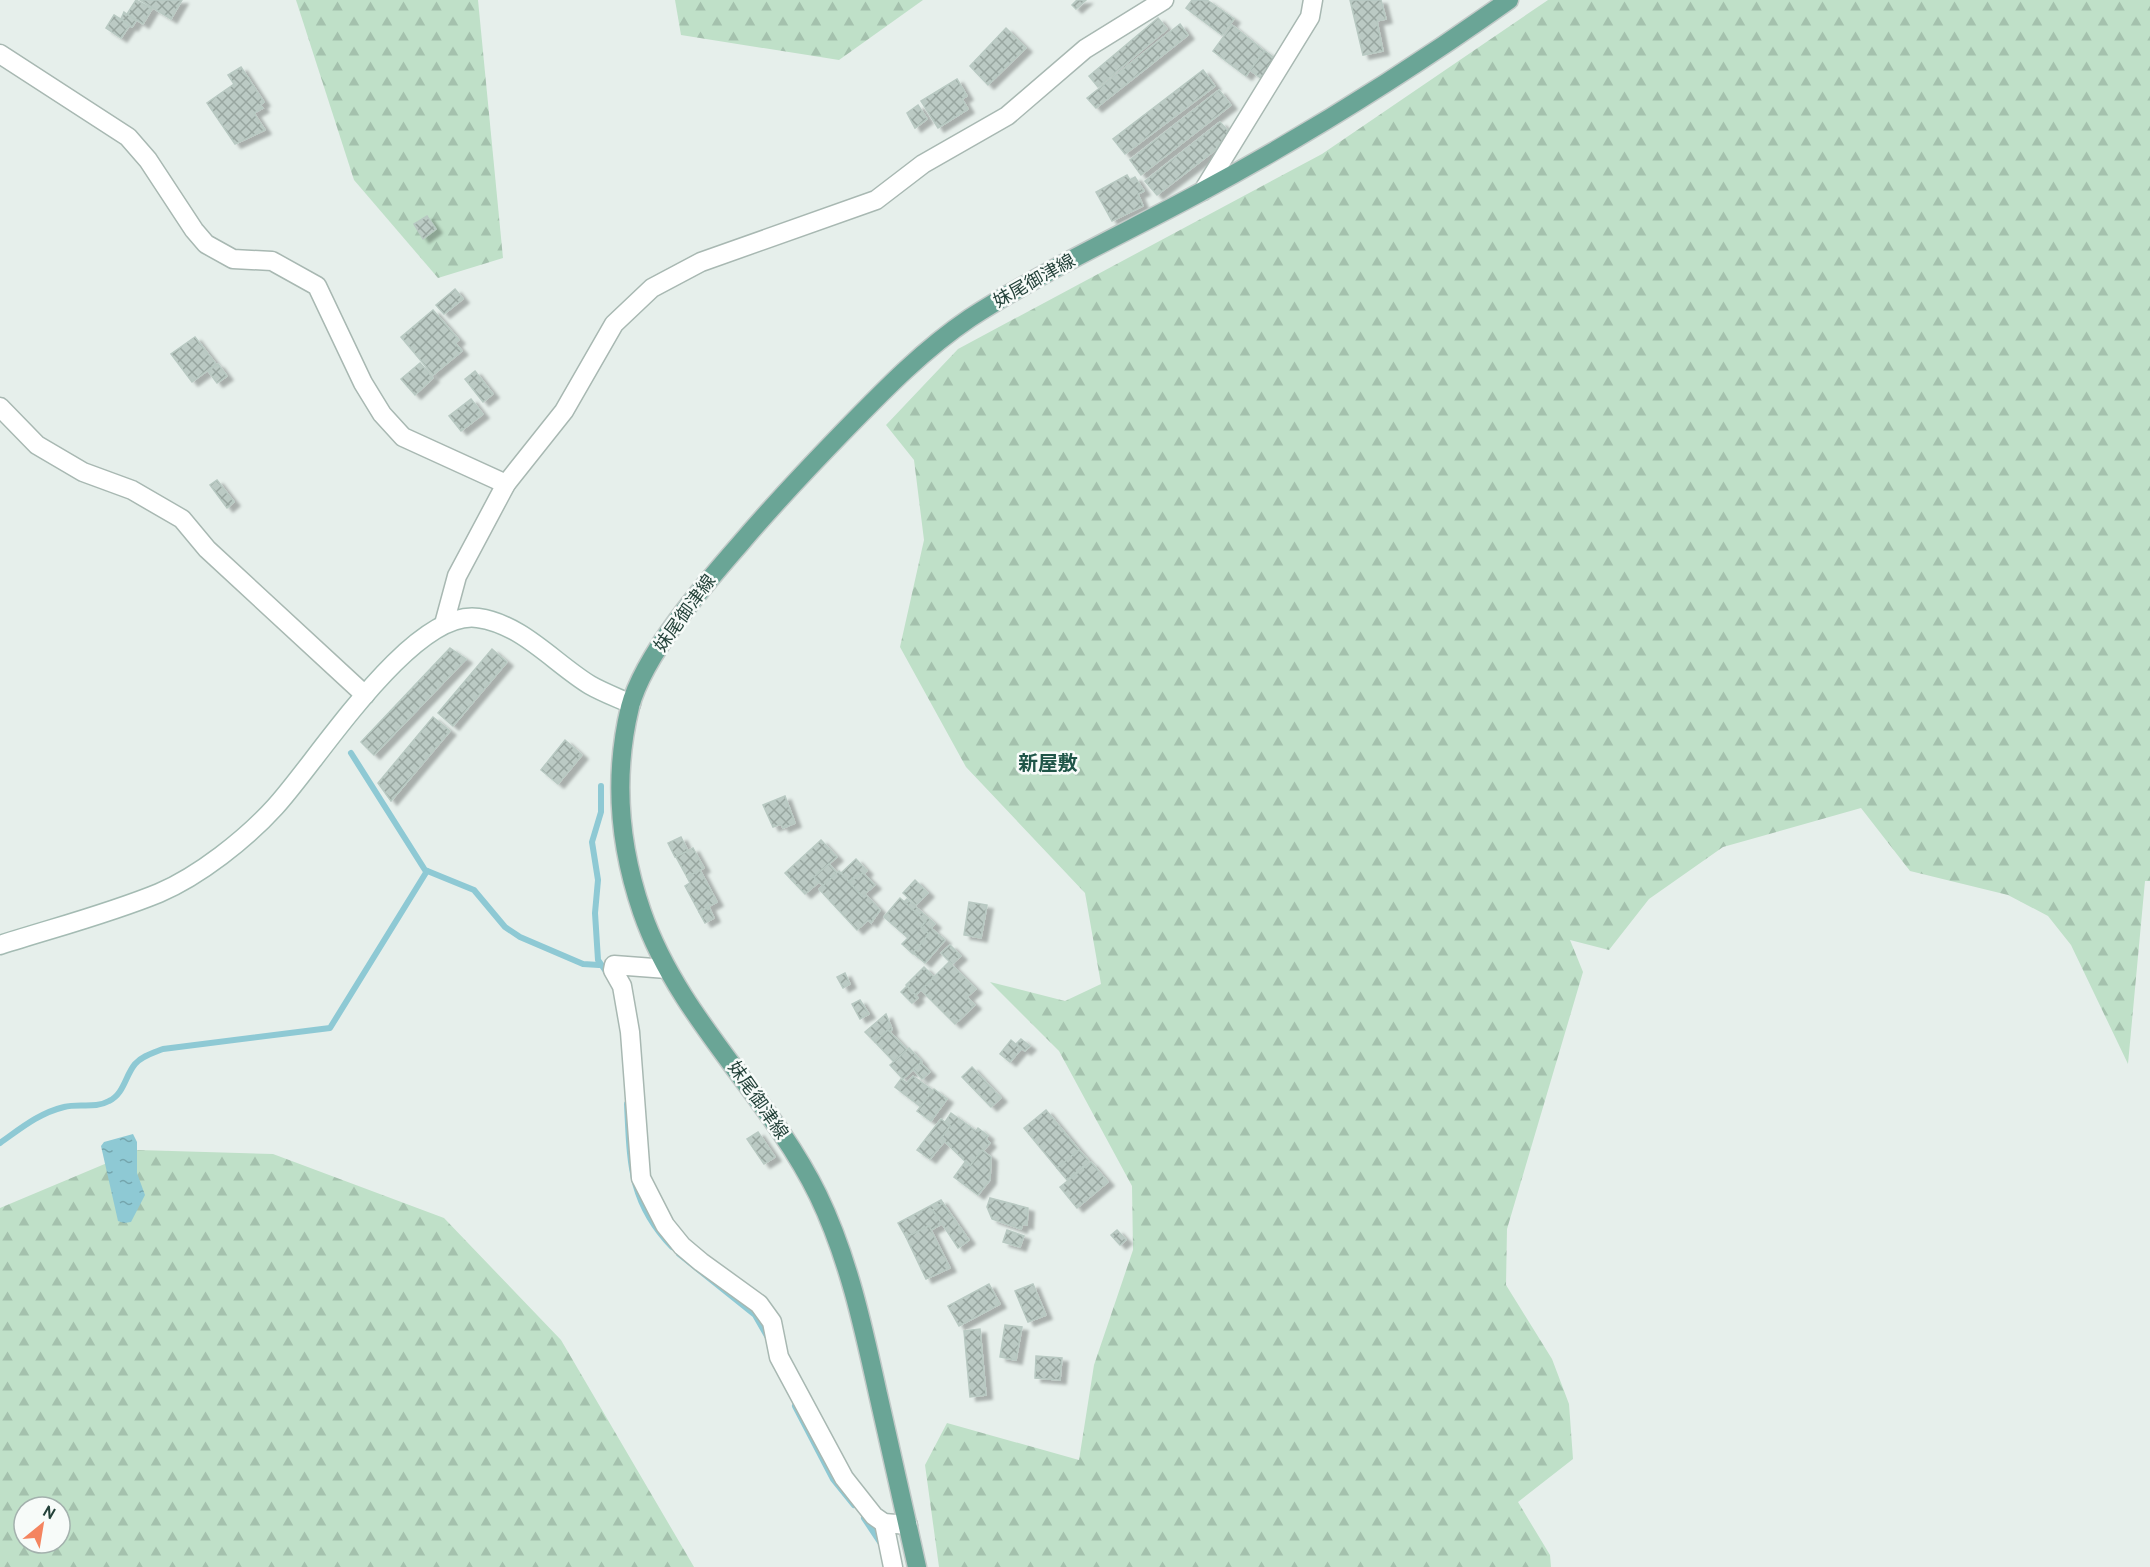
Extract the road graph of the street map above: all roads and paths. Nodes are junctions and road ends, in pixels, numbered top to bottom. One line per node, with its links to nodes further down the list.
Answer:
1 (1164, 0): 7 (street)
2 (1313, 0): 5 (street)
3 (1509, 0): 5 (main road, 妹尾御津線)
4 (0, 54): 7 (street)
5 (1203, 191): 10 (main road, 妹尾御津線)
6 (0, 408): 9 (street)
7 (506, 484): 8 (street)
8 (444, 624): 9 (street); 10 (street)
9 (365, 695): 11 (street)
10 (631, 704): 12 (main road, 妹尾御津線)
11 (0, 945)
12 (667, 969): 13 (street); 14 (main road, 妹尾御津線)
13 (884, 1523): 14 (street); 15 (street)
14 (908, 1525): 16 (main road, 妹尾御津線)
15 (893, 1567)
16 (917, 1567)

